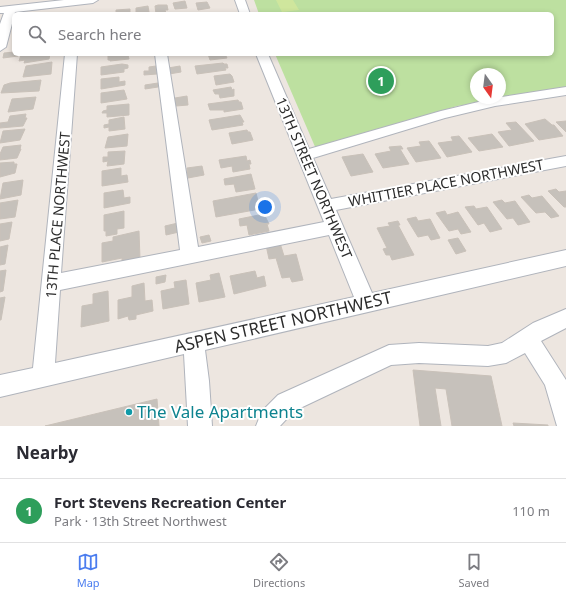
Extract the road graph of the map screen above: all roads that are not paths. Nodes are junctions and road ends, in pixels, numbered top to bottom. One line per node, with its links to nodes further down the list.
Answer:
1 (93, 0): 3 (street)
2 (240, 0): 6 (street)
3 (76, 2): 4 (street); 5 (street)
4 (6, 9): 7 (street)
5 (75, 12)
6 (245, 12)
7 (0, 47)
8 (71, 56): 18 (street, 13TH PLACE NORTHWEST)
9 (161, 56): 16 (street)
10 (263, 56): 12 (street, 13TH STREET NORTHWEST)
11 (566, 91): 12 (street)
12 (304, 156): 14 (street, 13TH STREET NORTHWEST)
13 (566, 161): 14 (street, WHITTIER PLACE NORTHWEST)
14 (325, 206): 15 (street, 13TH STREET NORTHWEST)
15 (334, 227): 16 (street); 19 (street, 13TH STREET NORTHWEST)
16 (190, 255): 18 (street)
17 (566, 258): 19 (street, ASPEN STREET NORTHWEST)
18 (52, 283): 23 (street, 13TH PLACE NORTHWEST)
19 (366, 303): 22 (street, ASPEN STREET NORTHWEST)
20 (566, 318): 21 (street)
21 (527, 338): 25 (street); 27 (street)
22 (193, 342): 23 (street, ASPEN STREET NORTHWEST); 26 (street)
23 (43, 376): 24 (street, ASPEN STREET NORTHWEST)
24 (0, 386)
25 (566, 419)
26 (200, 426)
27 (268, 426)

